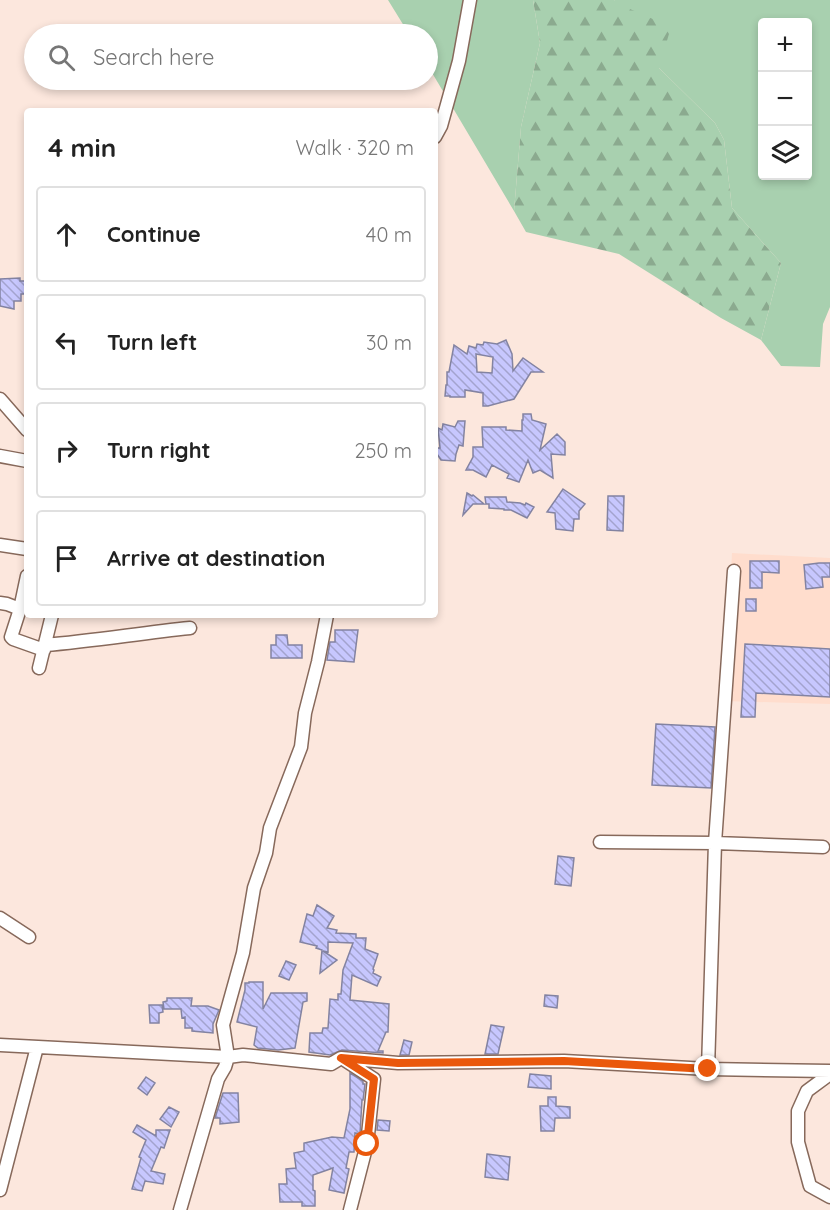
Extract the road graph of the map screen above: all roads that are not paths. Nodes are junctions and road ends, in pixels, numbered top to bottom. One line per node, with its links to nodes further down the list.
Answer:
1 (470, 0): 2 (street)
2 (438, 132)
3 (0, 399): 4 (street)
4 (24, 427)
5 (0, 456): 6 (street)
6 (24, 460)
7 (0, 545): 8 (street)
8 (24, 549)
9 (734, 571): 19 (street)
10 (24, 590): 12 (street)
11 (0, 603): 12 (street)
12 (20, 609): 16 (street)
13 (51, 618): 16 (street)
14 (326, 618): 25 (street)
15 (190, 628): 16 (street)
16 (44, 648): 17 (street)
17 (39, 668)
18 (600, 842): 19 (street)
19 (715, 843): 20 (street); 27 (street)
20 (823, 847)
21 (0, 918): 22 (street)
22 (29, 937)
23 (0, 1045): 24 (street)
24 (37, 1047): 25 (street); 29 (street)
25 (228, 1057): 26 (street); 31 (street)
26 (341, 1058): 27 (street); 32 (street)
27 (708, 1069): 28 (street)
28 (830, 1072): 30 (street)
29 (0, 1190)
30 (830, 1197)
31 (180, 1210)
32 (350, 1210)

